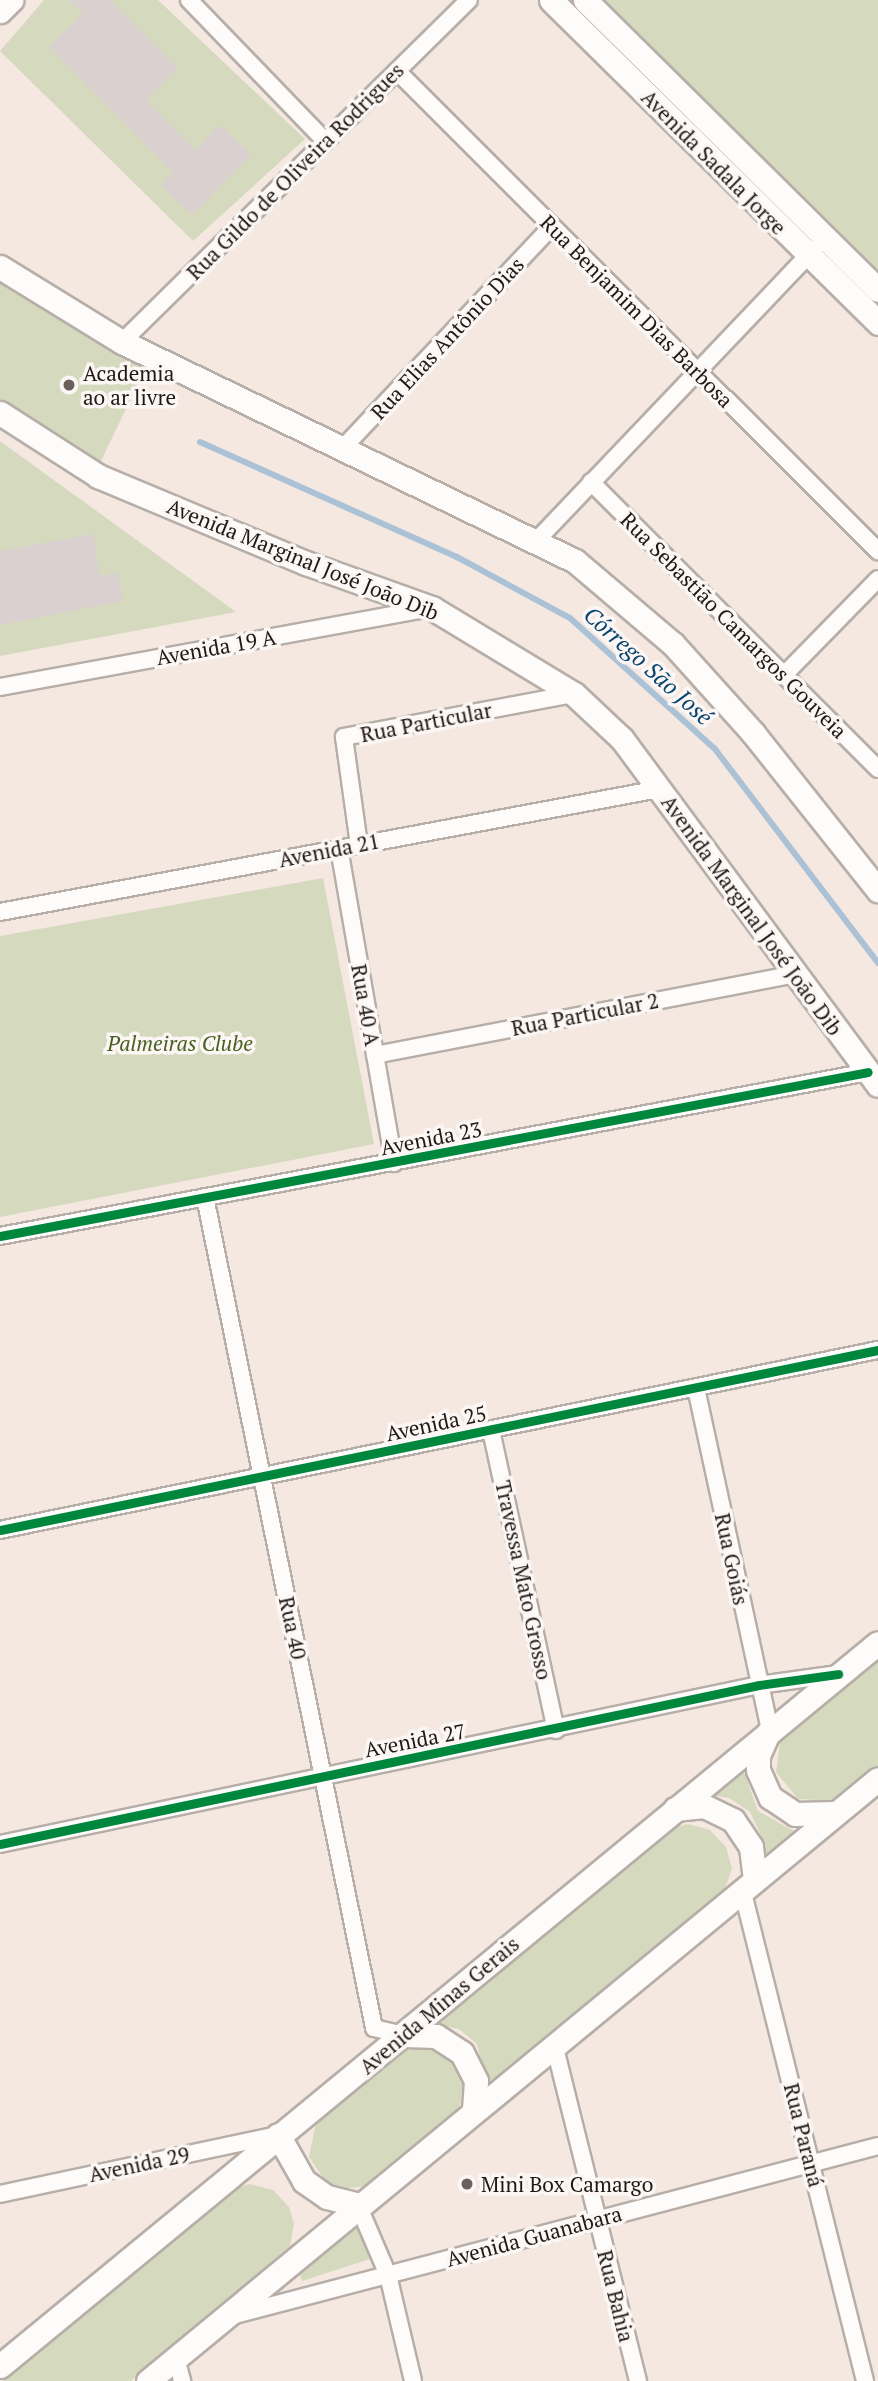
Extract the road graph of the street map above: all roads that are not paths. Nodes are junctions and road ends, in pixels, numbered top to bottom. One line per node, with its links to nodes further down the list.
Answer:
1 (11, 0): 6 (main road)
2 (189, 0): 8 (street)
3 (469, 0): 7 (street, Rua Gildo de Oliveira Rodrigues)
4 (551, 0): 11 (main road, Avenida Sadala Jorge)
5 (585, 0): 10 (main road, Avenida Sadala Jorge)
6 (0, 11)
7 (397, 71): 8 (street, Rua Gildo de Oliveira Rodrigues); 9 (street, Rua Benjamim Dias Barbosa)
8 (325, 141): 15 (street, Rua Gildo de Oliveira Rodrigues)
9 (552, 226): 16 (street, Rua Benjamim Dias Barbosa); 18 (street, Rua Elias Antônio Dias)
10 (825, 237): 11 (street); 13 (main road, Avenida Sadala Jorge)
11 (808, 255): 14 (main road, Avenida Sadala Jorge); 16 (street)
12 (0, 267): 15 (main road)
13 (878, 290)
14 (878, 323)
15 (122, 342): 18 (main road)
16 (698, 370): 19 (street); 21 (street, Rua Benjamim Dias Barbosa)
17 (0, 413): 23 (main road, Avenida Marginal José João Dib)
18 (342, 449): 20 (main road)
19 (591, 482): 20 (street); 24 (street, Rua Sebastião Camargos Gouveia)
20 (537, 540): 31 (main road)
21 (878, 551)
22 (878, 579): 24 (street)
23 (432, 608): 25 (street, Avenida 19 A); 26 (main road, Avenida Marginal José João Dib)
24 (784, 675): 27 (street, Rua Sebastião Camargos Gouveia)
25 (0, 687)
26 (574, 694): 28 (main road, Avenida Marginal José João Dib); 29 (street, Rua Particular)
27 (878, 769)
28 (659, 789): 29 (street, Avenida 21); 33 (main road, Avenida Marginal José João Dib)
29 (359, 845): 30 (street, Avenida 21)
30 (339, 848): 32 (street, Avenida 21); 34 (street, Rua 40 A)
31 (878, 890)
32 (0, 912)
33 (794, 974): 34 (street, Rua Particular 2); 35 (main road, Avenida Marginal José João Dib)
34 (375, 1055): 36 (street, Rua 40 A)
35 (873, 1079): 36 (street, Avenida 23)
36 (394, 1163): 37 (street, Avenida 23)
37 (205, 1197): 38 (street, Avenida 23); 42 (street, Rua 40)
38 (0, 1236)
39 (878, 1350): 40 (street, Avenida 25)
40 (696, 1388): 41 (street, Avenida 25); 46 (street, Rua Goiás)
41 (491, 1430): 42 (street, Avenida 25); 47 (street, Travessa Mato Grosso)
42 (262, 1477): 43 (street, Avenida 25); 49 (street, Rua 40)
43 (0, 1530)
44 (874, 1649): 45 (main road, Avenida Minas Gerais)
45 (838, 1674): 46 (street, Avenida 27); 48 (main road, Avenida Minas Gerais)
46 (759, 1685): 47 (street, Avenida 27); 48 (street, Rua Goiás)
47 (556, 1730): 49 (street, Avenida 27)
48 (770, 1730): 51 (main road, Avenida Minas Gerais); 52 (main road)
49 (324, 1776): 53 (street, Avenida 27); 55 (street, Rua 40)
50 (878, 1779): 52 (main road)
51 (673, 1810): 54 (main road); 55 (main road, Avenida Minas Gerais)
52 (839, 1812): 54 (main road)
53 (0, 1844)
54 (748, 1884): 56 (main road); 60 (street, Rua Paraná)
55 (405, 2035): 57 (main road); 58 (main road, Avenida Minas Gerais)
56 (555, 2048): 57 (main road); 63 (street, Rua Bahia)
57 (474, 2112): 62 (main road)
58 (278, 2135): 61 (street, Avenida 29); 62 (main road); 67 (main road, Avenida Minas Gerais)
59 (878, 2146): 60 (street, Avenida Guanabara)
60 (811, 2163): 63 (street, Avenida Guanabara); 72 (street, Rua Paraná)
61 (0, 2194)
62 (358, 2205): 64 (street); 65 (main road)
63 (597, 2220): 64 (street, Avenida Guanabara); 71 (street, Rua Bahia)
64 (388, 2275): 65 (street, Avenida Guanabara); 70 (street)
65 (230, 2316): 66 (main road)
66 (176, 2358): 68 (main road); 69 (street)
67 (0, 2366)
68 (148, 2381)
69 (182, 2381)
70 (413, 2381)
71 (638, 2381)
72 (865, 2381)

